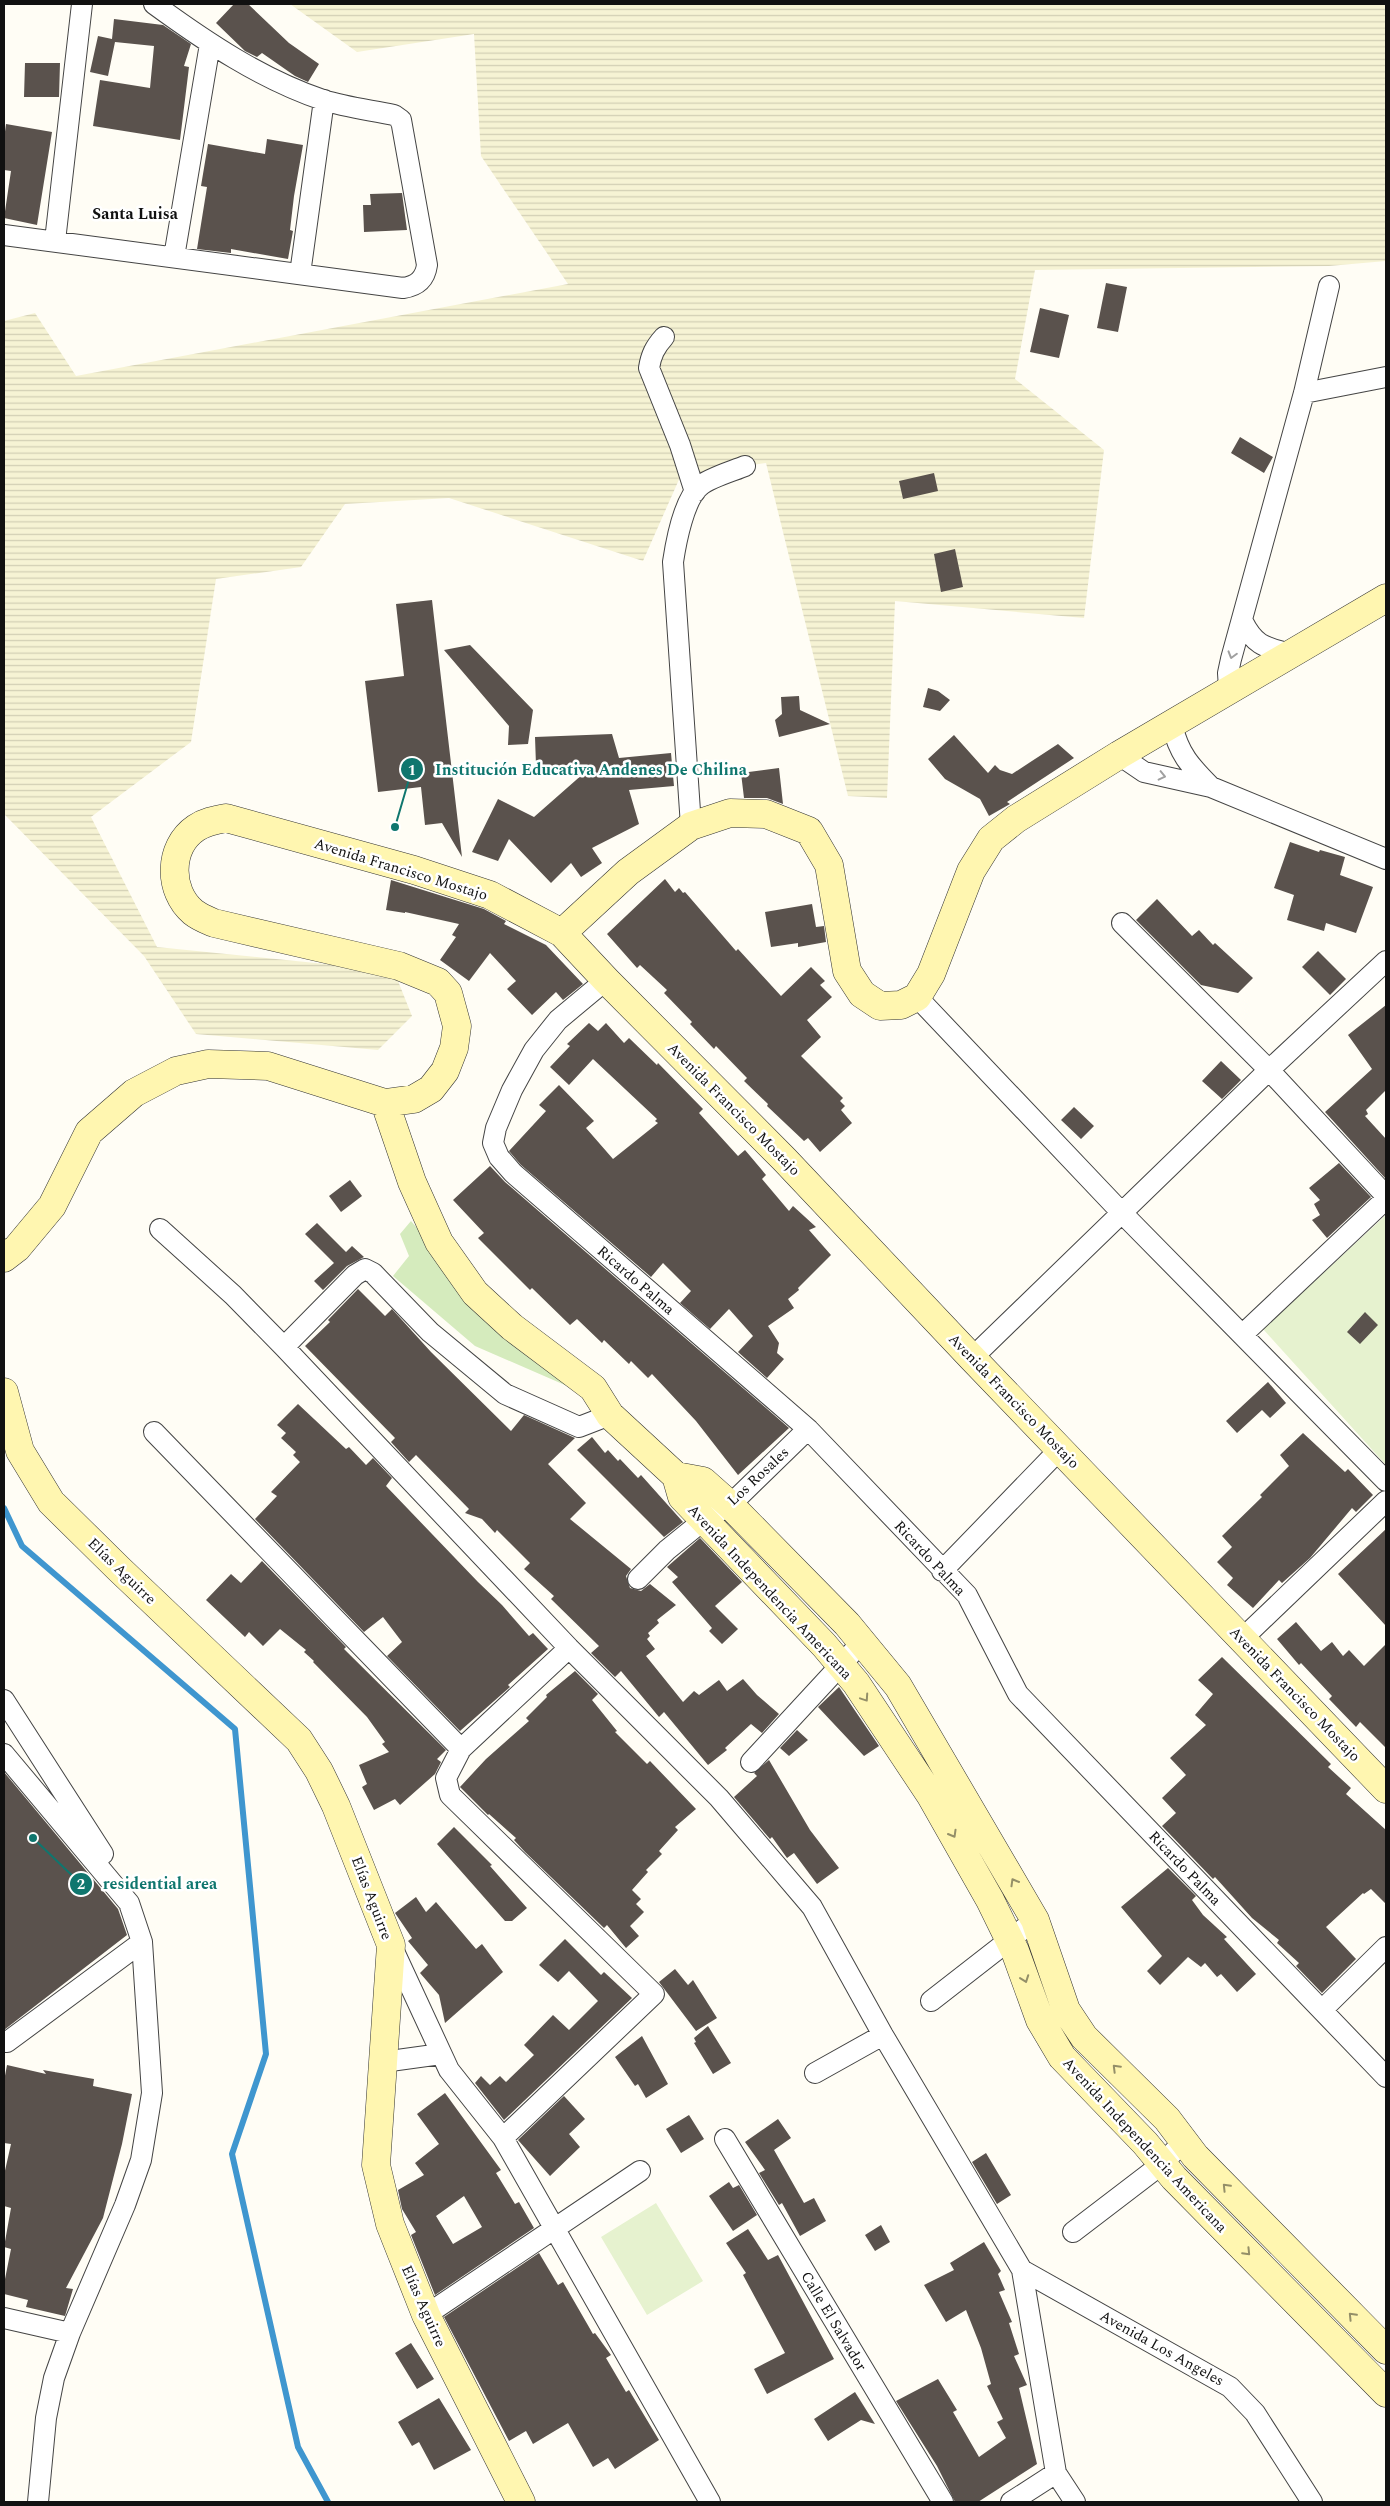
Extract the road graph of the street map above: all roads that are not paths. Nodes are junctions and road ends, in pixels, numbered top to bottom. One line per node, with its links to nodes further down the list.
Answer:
1 (82, 4): 6 (street)
2 (154, 4): 3 (street)
3 (210, 44): 4 (street); 7 (street)
4 (324, 100): 8 (street); 8 (street)
5 (4, 235): 6 (street)
6 (55, 241): 7 (street)
7 (174, 257): 8 (street)
8 (300, 274)
9 (1329, 286): 12 (street)
10 (664, 337): 14 (street)
11 (1386, 377): 12 (street)
12 (1304, 393): 16 (street)
13 (745, 466): 14 (street)
14 (695, 492): 22 (street)
15 (1386, 598): 17 (street)
16 (1242, 622): 17 (street); 18 (street, one-way to 18)
17 (1290, 654): 18 (street)
18 (1229, 688): 19 (street)
19 (1172, 725): 20 (street); 21 (street)
20 (1119, 755): 21 (street, one-way to 21); 28 (street)
21 (1211, 787): 23 (street)
22 (691, 826): 25 (street); 28 (street)
23 (1386, 859)
24 (1122, 923): 29 (street)
25 (562, 932): 27 (street, Avenida Francisco Mostajo); 30 (street, Avenida Francisco Mostajo)
26 (1386, 962): 29 (street)
27 (606, 980): 37 (street, Avenida Francisco Mostajo); 40 (street, Ricardo Palma)
28 (917, 997): 32 (street)
29 (1269, 1070): 31 (street); 32 (street)
30 (385, 1103): 34 (street, Avenida Francisco Mostajo); 39 (street, Avenida Independencia Americana)
31 (1386, 1198): 35 (street)
32 (1121, 1212): 35 (street); 37 (street)
33 (160, 1229): 36 (street)
34 (4, 1258)
35 (1242, 1335): 44 (street)
36 (284, 1347): 39 (street); 52 (street)
37 (972, 1358): 42 (street, Avenida Francisco Mostajo)
38 (4, 1392): 63 (street, Elías Aguirre)
39 (610, 1415): 43 (street, Avenida Independencia Americana)
40 (808, 1429): 46 (street, Los Rosales); 48 (street, Ricardo Palma)
41 (154, 1432): 55 (street)
42 (1060, 1448): 48 (street); 50 (street, Avenida Francisco Mostajo)
43 (676, 1476): 46 (street, Avenida Independencia Americana); 47 (street, Avenida Independencia Americana)
44 (1386, 1481)
45 (1386, 1501): 50 (street)
46 (730, 1505): 47 (street, Los Rosales); 51 (street, Avenida Independencia Americana)
47 (704, 1520): 49 (street, Los Rosales); 53 (street, Avenida Independencia Americana)
48 (942, 1571): 66 (street, Ricardo Palma)
49 (638, 1579)
50 (1242, 1639): 58 (street, Avenida Francisco Mostajo)
51 (862, 1642): 53 (street); 60 (street, Avenida Independencia Americana, one-way to 51)
52 (569, 1648): 55 (street); 67 (street)
53 (839, 1664): 57 (street); 61 (street, Avenida Independencia Americana, one-way to 61)
54 (4, 1700): 59 (street)
55 (462, 1749): 73 (street)
56 (4, 1754): 59 (street)
57 (751, 1762)
58 (1386, 1789)
59 (129, 1903): 62 (street)
60 (1035, 1920): 61 (street); 75 (street, Avenida Independencia Americana, one-way to 60)
61 (1009, 1938): 65 (street); 76 (street, Avenida Independencia Americana, one-way to 76)
62 (142, 1942): 68 (street); 83 (street)
63 (391, 1945): 69 (street); 70 (street, Elías Aguirre)
64 (1386, 1947): 66 (street)
65 (930, 2001)
66 (1322, 2010): 72 (street, Ricardo Palma)
67 (883, 2035): 71 (street); 80 (street)
68 (5, 2045)
69 (441, 2054): 70 (street); 73 (street)
70 (383, 2062): 81 (street, Elías Aguirre)
71 (815, 2073)
72 (1386, 2077)
73 (503, 2138): 78 (street)
74 (725, 2139): 90 (street, Calle El Salvador)
75 (1184, 2142): 76 (street); 84 (street, Avenida Independencia Americana, one-way to 75)
76 (1162, 2164): 79 (street); 85 (street, Avenida Independencia Americana, one-way to 85)
77 (640, 2171): 78 (street)
78 (555, 2229): 81 (street); 89 (street)
79 (1073, 2232)
80 (1022, 2270): 86 (street); 93 (street, Avenida Los Angeles)
81 (426, 2315): 88 (street, Elías Aguirre)
82 (4, 2318): 83 (street)
83 (70, 2333): 87 (street)
84 (1386, 2350)
85 (1386, 2393)
86 (1056, 2473): 91 (street); 92 (street)
87 (38, 2502)
88 (521, 2502)
89 (710, 2502)
90 (943, 2502)
91 (1011, 2502)
92 (1075, 2502)
93 (1312, 2502)

